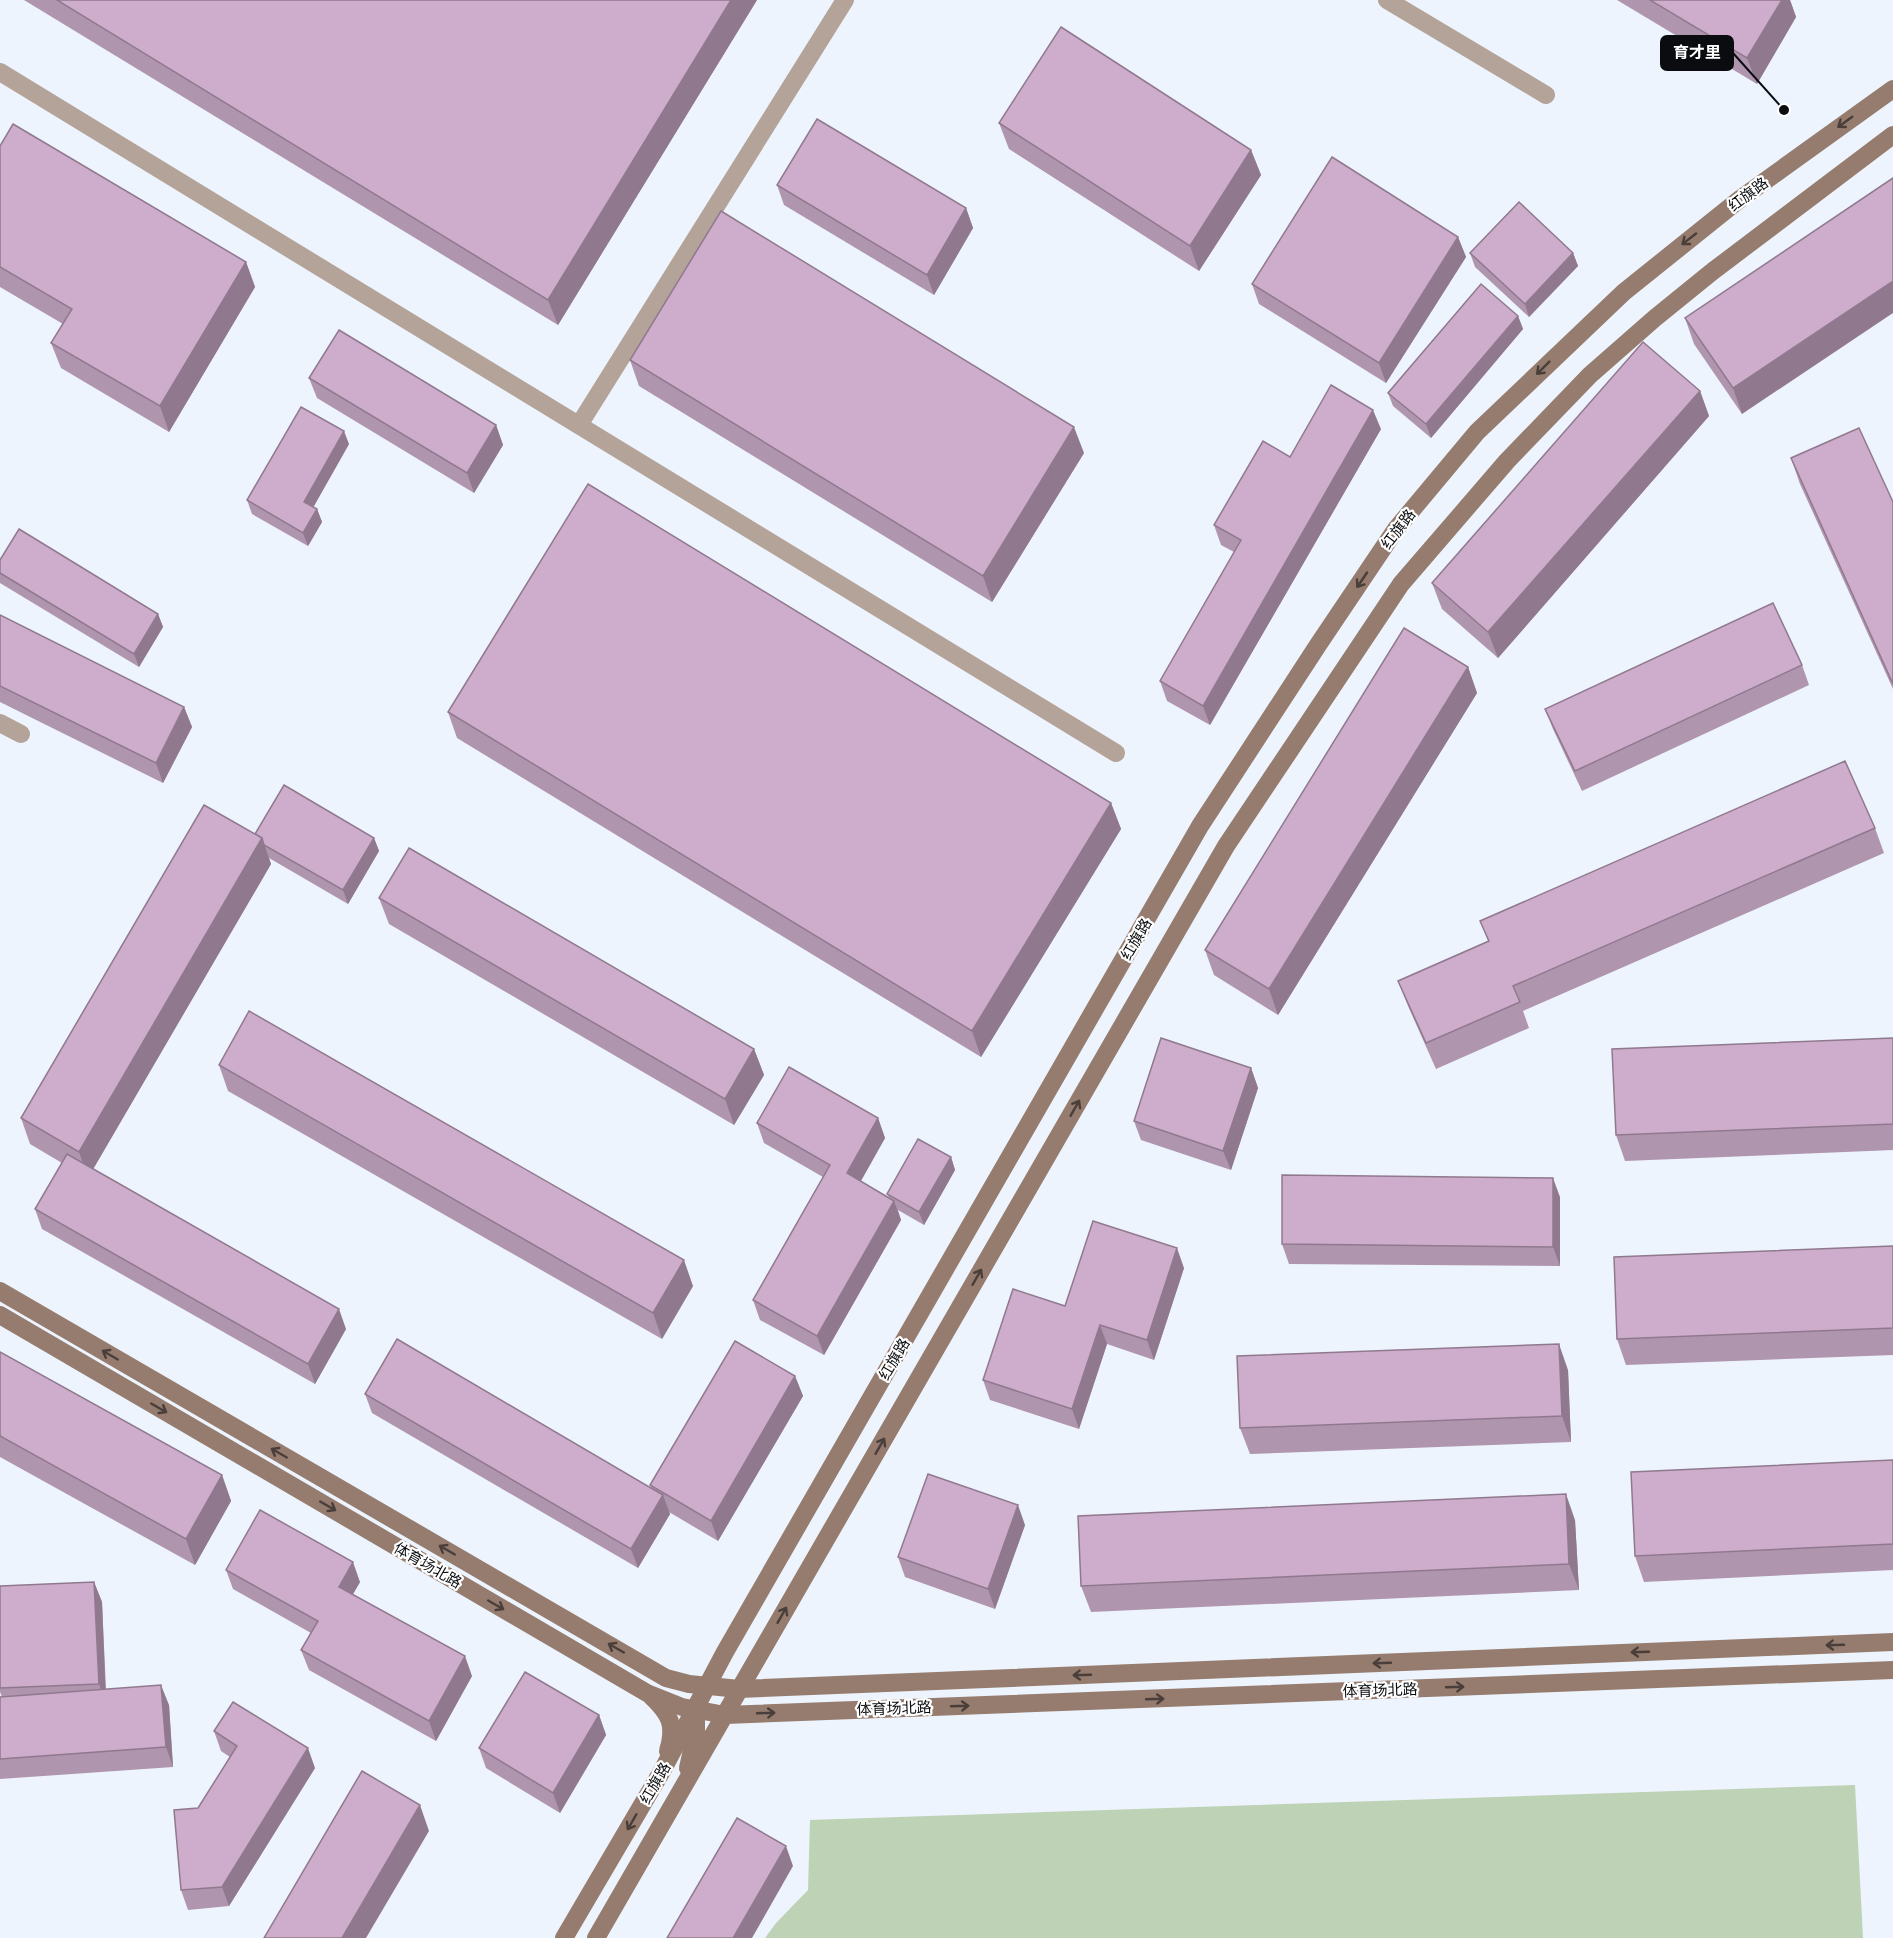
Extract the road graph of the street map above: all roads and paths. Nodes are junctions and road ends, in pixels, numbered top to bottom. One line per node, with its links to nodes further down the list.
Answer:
1 (845, 0): 7 (lane)
2 (1387, 0): 5 (lane)
3 (0, 72): 7 (lane)
4 (1893, 89): 14 (main road, 红旗路, one-way to 14)
5 (1546, 95)
6 (1893, 135): 18 (main road, 红旗路, one-way to 6)
7 (579, 425): 10 (lane)
8 (0, 723): 9 (lane)
9 (21, 734)
10 (1116, 753)
11 (0, 1291): 16 (main road, 体育场北路, one-way to 11)
12 (0, 1315): 17 (main road, 体育场北路, one-way to 17)
13 (1893, 1642): 18 (main road, 体育场北路, one-way to 18)
14 (725, 1652): 16 (main road); 18 (main road, 红旗路)
15 (1893, 1670): 19 (main road, 体育场北路, one-way to 15)
16 (666, 1678): 18 (main road, 体育场北路)
17 (647, 1693): 18 (main road, 体育场北路); 20 (main road)
18 (710, 1695): 19 (main road, 体育场北路); 19 (main road, 红旗路); 20 (main road, 红旗路); 21 (main road)
19 (725, 1715): 21 (main road, 红旗路)
20 (662, 1771): 22 (main road, 红旗路, one-way to 22)
21 (682, 1788): 23 (main road, 红旗路)
22 (564, 1938)
23 (596, 1938)

